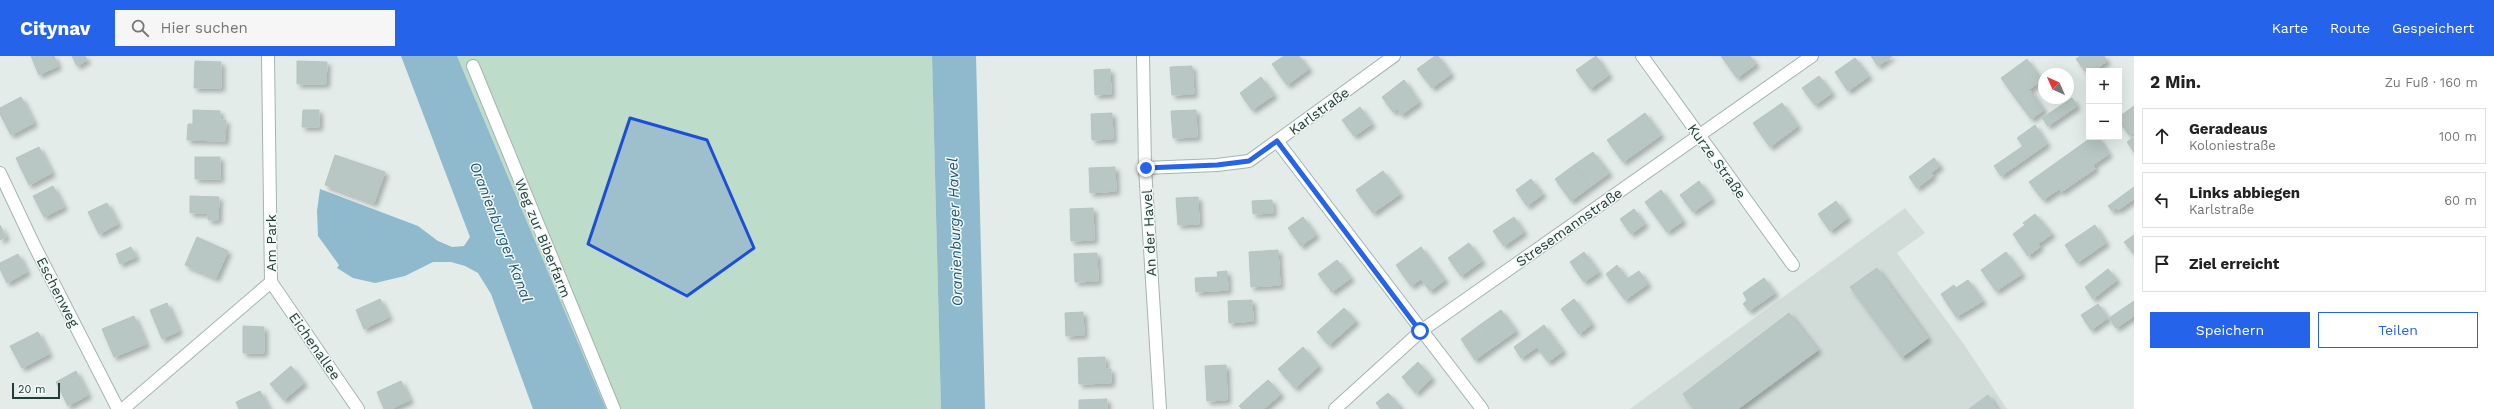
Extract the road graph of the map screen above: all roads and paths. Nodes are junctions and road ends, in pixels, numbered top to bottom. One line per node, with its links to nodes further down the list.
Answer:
1 (268, 56): 12 (street, Am Park)
2 (1143, 56): 9 (street, An der Havel)
3 (1394, 56): 8 (street, Karlstraße)
4 (1642, 56): 7 (street, Kurze Straße)
5 (1812, 56): 7 (street, Stresemannstraße)
6 (473, 66): 17 (street, Weg zur Biberfarm)
7 (1700, 136): 11 (street, Kurze Straße); 13 (street, Stresemannstraße)
8 (1277, 141): 9 (street, Karlstraße); 13 (street)
9 (1146, 168): 18 (street, An der Havel)
10 (0, 173): 14 (street, Eschenweg)
11 (1793, 265)
12 (271, 282): 15 (street, Am Park); 16 (street, Eichenallee)
13 (1420, 331): 19 (street, Stresemannstraße); 20 (street)
14 (118, 409)
15 (123, 409)
16 (358, 409)
17 (614, 409)
18 (1160, 409)
19 (1335, 409)
20 (1482, 409)

